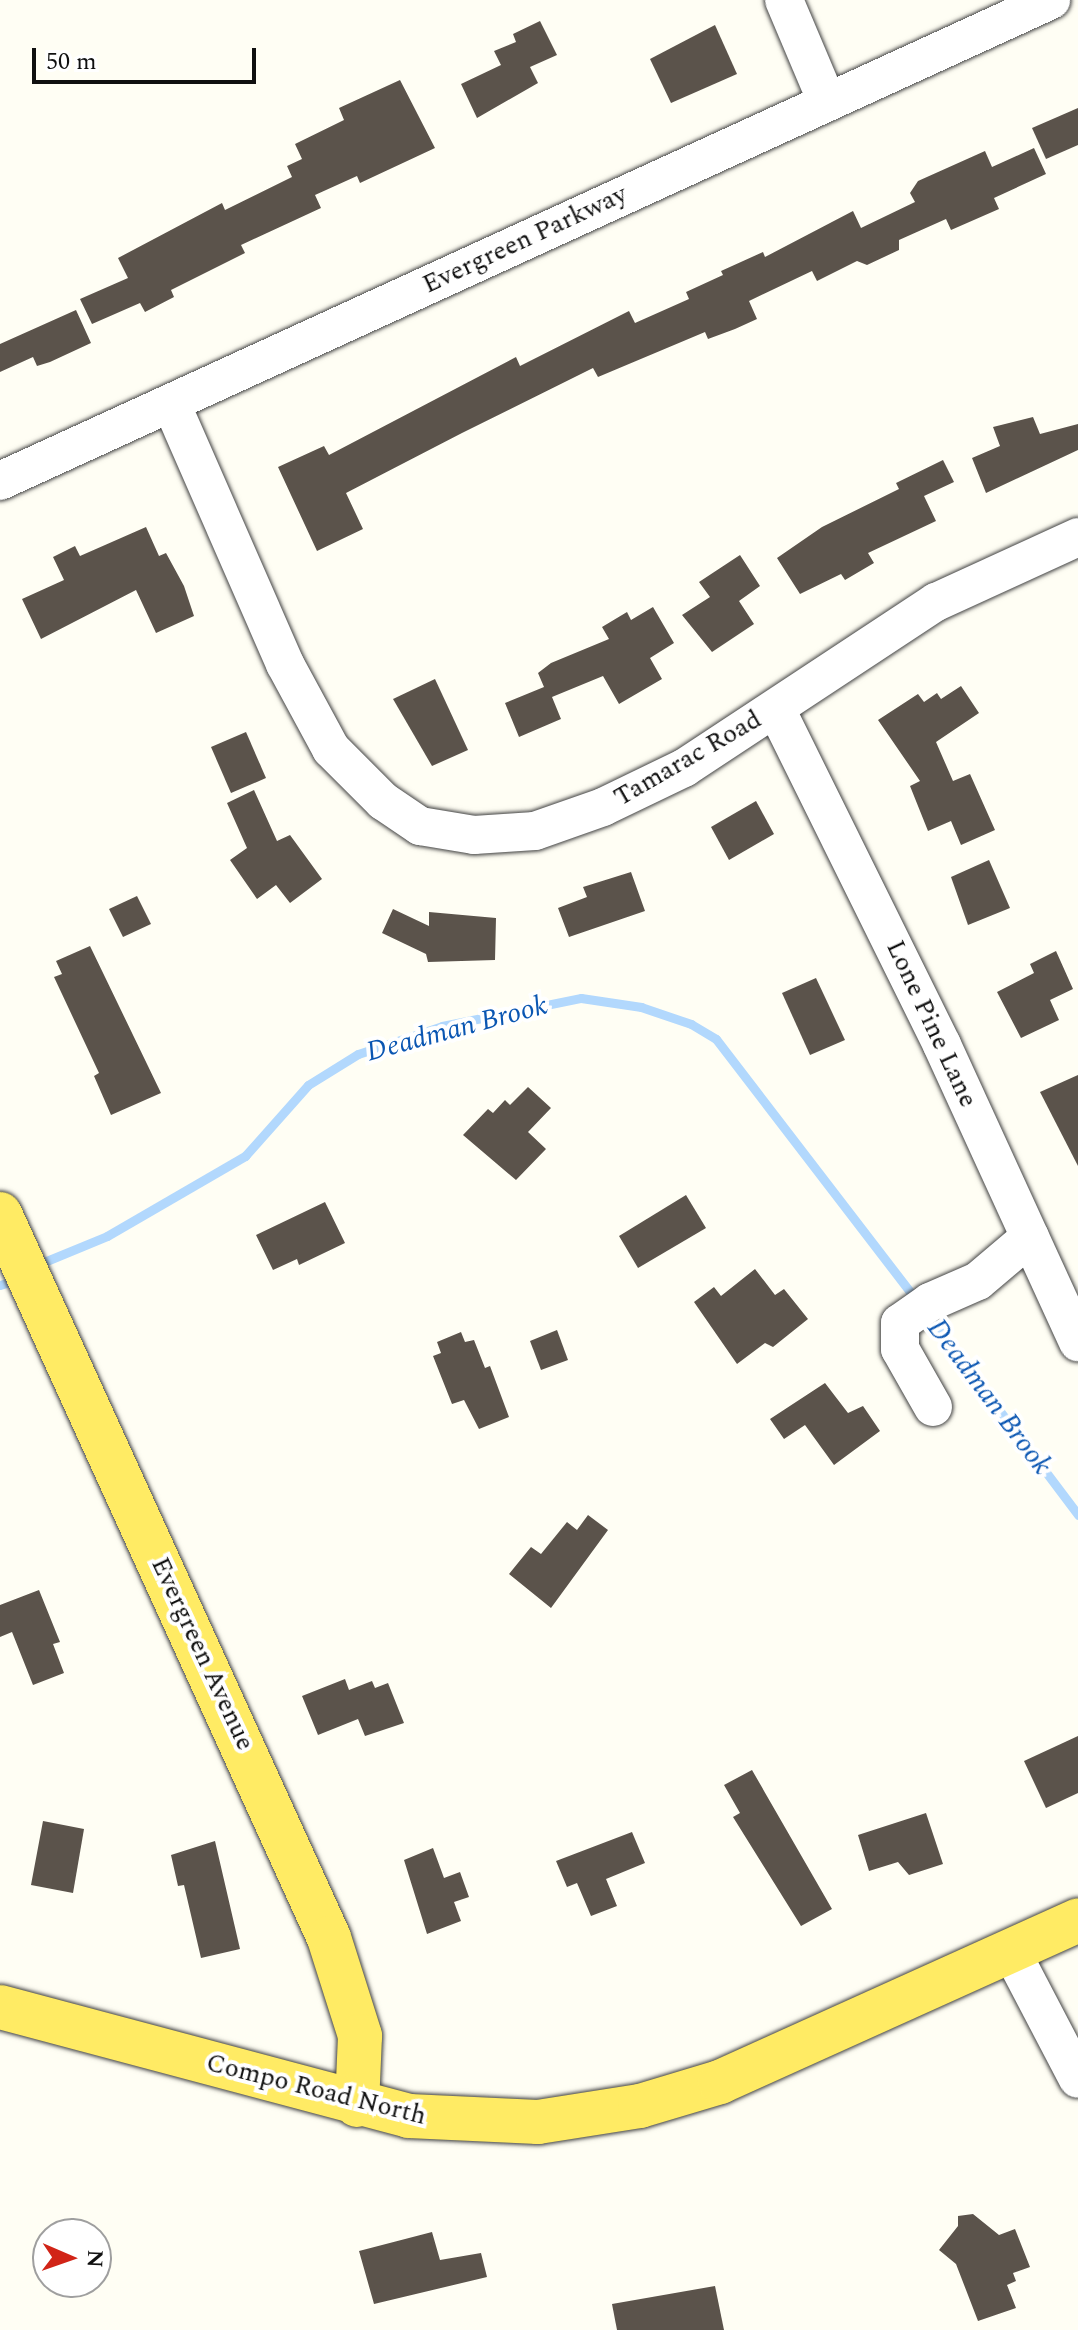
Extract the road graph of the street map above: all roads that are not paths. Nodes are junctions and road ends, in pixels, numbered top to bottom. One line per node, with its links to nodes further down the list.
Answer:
1 (784, 0): 3 (street)
2 (1051, 0): 3 (street, Evergreen Parkway)
3 (827, 102): 4 (street, Evergreen Parkway)
4 (171, 403): 5 (street, Evergreen Parkway); 7 (street, Tamarac Road)
5 (0, 481)
6 (1078, 537): 7 (street, Tamarac Road)
7 (776, 709): 9 (street, Lone Pine Lane)
8 (0, 1214): 16 (main road, Evergreen Avenue)
9 (1030, 1237): 10 (street, Lone Pine Lane); 11 (street)
10 (1078, 1342)
11 (933, 1407)
12 (1078, 1920): 13 (main road, Compo Road North)
13 (1011, 1951): 15 (street); 16 (main road, Compo Road North)
14 (0, 2007): 16 (main road, Compo Road North)
15 (1078, 2079)
16 (357, 2105)

